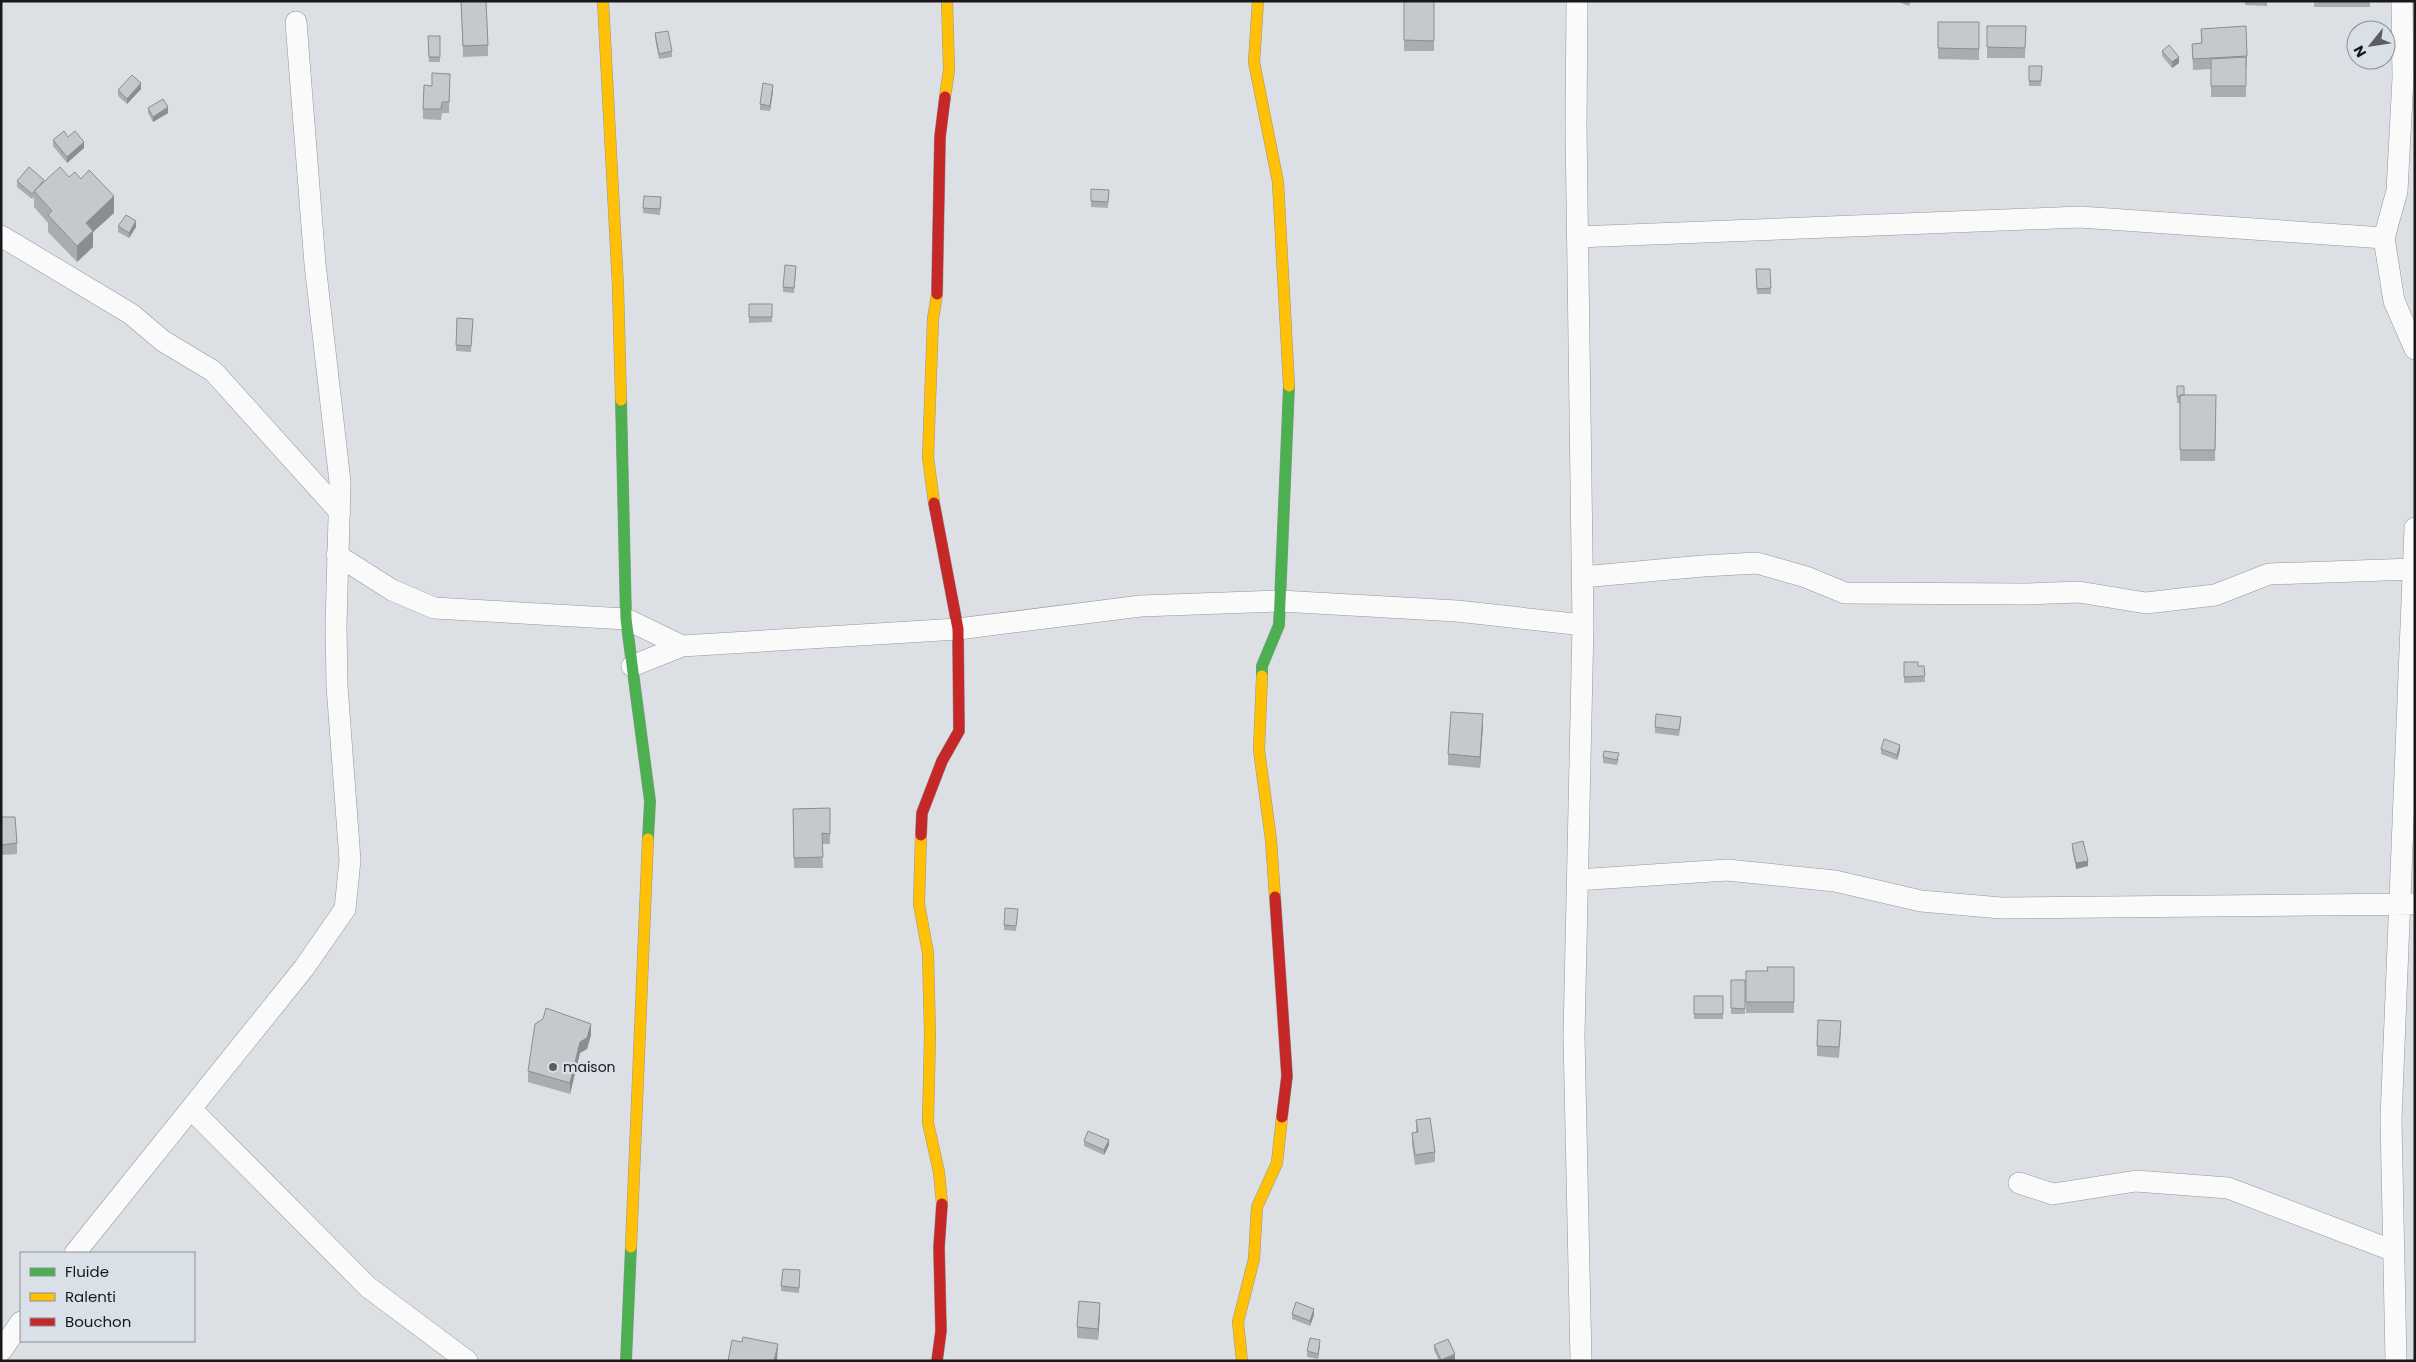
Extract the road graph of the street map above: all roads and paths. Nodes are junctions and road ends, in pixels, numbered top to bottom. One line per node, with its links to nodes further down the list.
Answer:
1 (604, 1): 17 (street)
2 (947, 1): 19 (street)
3 (1258, 1): 16 (street)
4 (1577, 1): 8 (street)
5 (2402, 1): 9 (street)
6 (296, 22): 11 (street)
7 (1, 236): 11 (street)
8 (1578, 237): 9 (street); 15 (street)
9 (2384, 238): 10 (street)
10 (2415, 349)
11 (340, 512): 13 (street)
12 (2415, 528): 14 (street)
13 (337, 555): 17 (street); 24 (street)
14 (2413, 569): 15 (street); 23 (street)
15 (1582, 577): 18 (street)
16 (1280, 601): 18 (street); 19 (street); 33 (street)
17 (626, 619): 20 (street); 21 (street)
18 (1583, 624): 22 (street)
19 (958, 630): 20 (street); 32 (street)
20 (682, 646): 21 (street)
21 (632, 666): 31 (street)
22 (1578, 880): 23 (street); 34 (street)
23 (2407, 905): 26 (street)
24 (191, 1109): 27 (street); 30 (street)
25 (2019, 1183): 26 (street)
26 (2394, 1251): 35 (street)
27 (76, 1252)
28 (20, 1323): 29 (street)
29 (1, 1351)
30 (467, 1361)
31 (626, 1361)
32 (937, 1361)
33 (1242, 1361)
34 (1581, 1361)
35 (2396, 1361)

